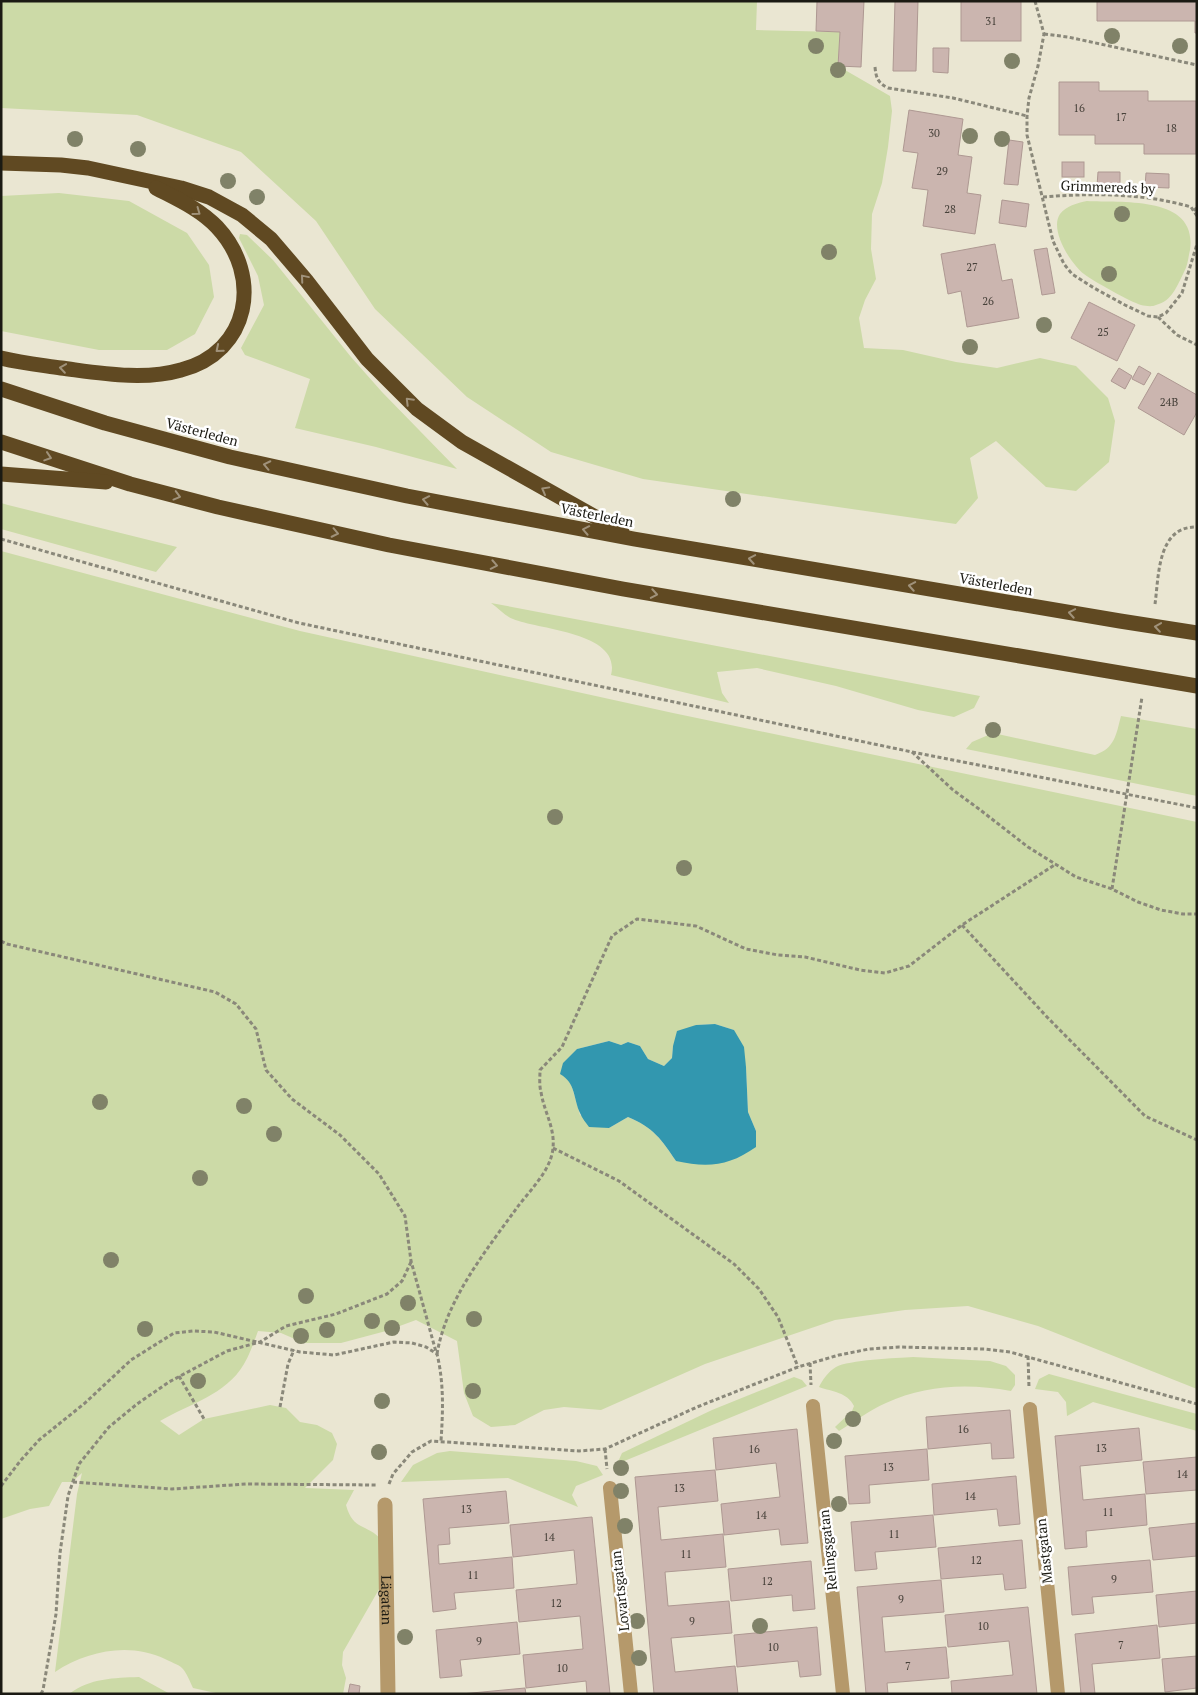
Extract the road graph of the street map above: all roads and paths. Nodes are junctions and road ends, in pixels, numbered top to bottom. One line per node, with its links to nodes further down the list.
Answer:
1 (1035, 1): 2 (path, Grimmereds by)
2 (1044, 34): 3 (path); 5 (path, Grimmereds by)
3 (1197, 65)
4 (875, 67): 5 (path)
5 (1027, 116): 8 (path, Grimmereds by)
6 (1, 162): 7 (highway)
7 (140, 179): 15 (highway, one-way to 15); 21 (highway, one-way to 7)
8 (1043, 197): 10 (path, Grimmereds by); 13 (path, Grimmereds by)
9 (1197, 207): 10 (path)
10 (1194, 211): 11 (path)
11 (1197, 216)
12 (1197, 244): 13 (path)
13 (1158, 317): 14 (path)
14 (1197, 345)
15 (1, 358)
16 (1, 389): 21 (highway, Västerleden, one-way to 16)
17 (1, 442): 19 (highway, one-way to 19)
18 (1, 474): 19 (highway)
19 (130, 484): 25 (highway, one-way to 25)
20 (1197, 527): 23 (path)
21 (634, 539): 24 (highway, Västerleden, one-way to 21)
22 (1, 540): 26 (path)
23 (1163, 549)
24 (1197, 633)
25 (1197, 686)
26 (912, 752): 27 (path); 29 (path)
27 (1197, 808)
28 (1123, 827): 30 (path)
29 (1056, 864): 30 (path); 32 (path)
30 (1112, 889): 31 (path)
31 (1197, 914)
32 (962, 925): 34 (path); 35 (path)
33 (1, 940): 36 (path)
34 (1197, 1140)
35 (553, 1148): 39 (path); 41 (path)
36 (411, 1261): 37 (path); 39 (path)
37 (260, 1342): 38 (path); 42 (path); 51 (path)
38 (294, 1350): 39 (path); 45 (path)
39 (437, 1354): 48 (path)
40 (1028, 1356): 41 (path); 43 (path); 46 (path)
41 (798, 1367): 48 (path)
42 (180, 1376): 47 (path); 49 (path)
43 (1197, 1404)
44 (813, 1406): 57 (lane, Relingsgatan)
45 (280, 1407)
46 (1030, 1409): 58 (lane, Mastgatan)
47 (204, 1419)
48 (441, 1441): 50 (path)
49 (73, 1482): 50 (path); 54 (path)
50 (389, 1485): 53 (path)
51 (1, 1486)
52 (610, 1488): 56 (lane, Lovartsgatan)
53 (385, 1505): 55 (street, Lägatan)
54 (41, 1694)
55 (388, 1694)
56 (631, 1694)
57 (843, 1694)
58 (1058, 1694)

